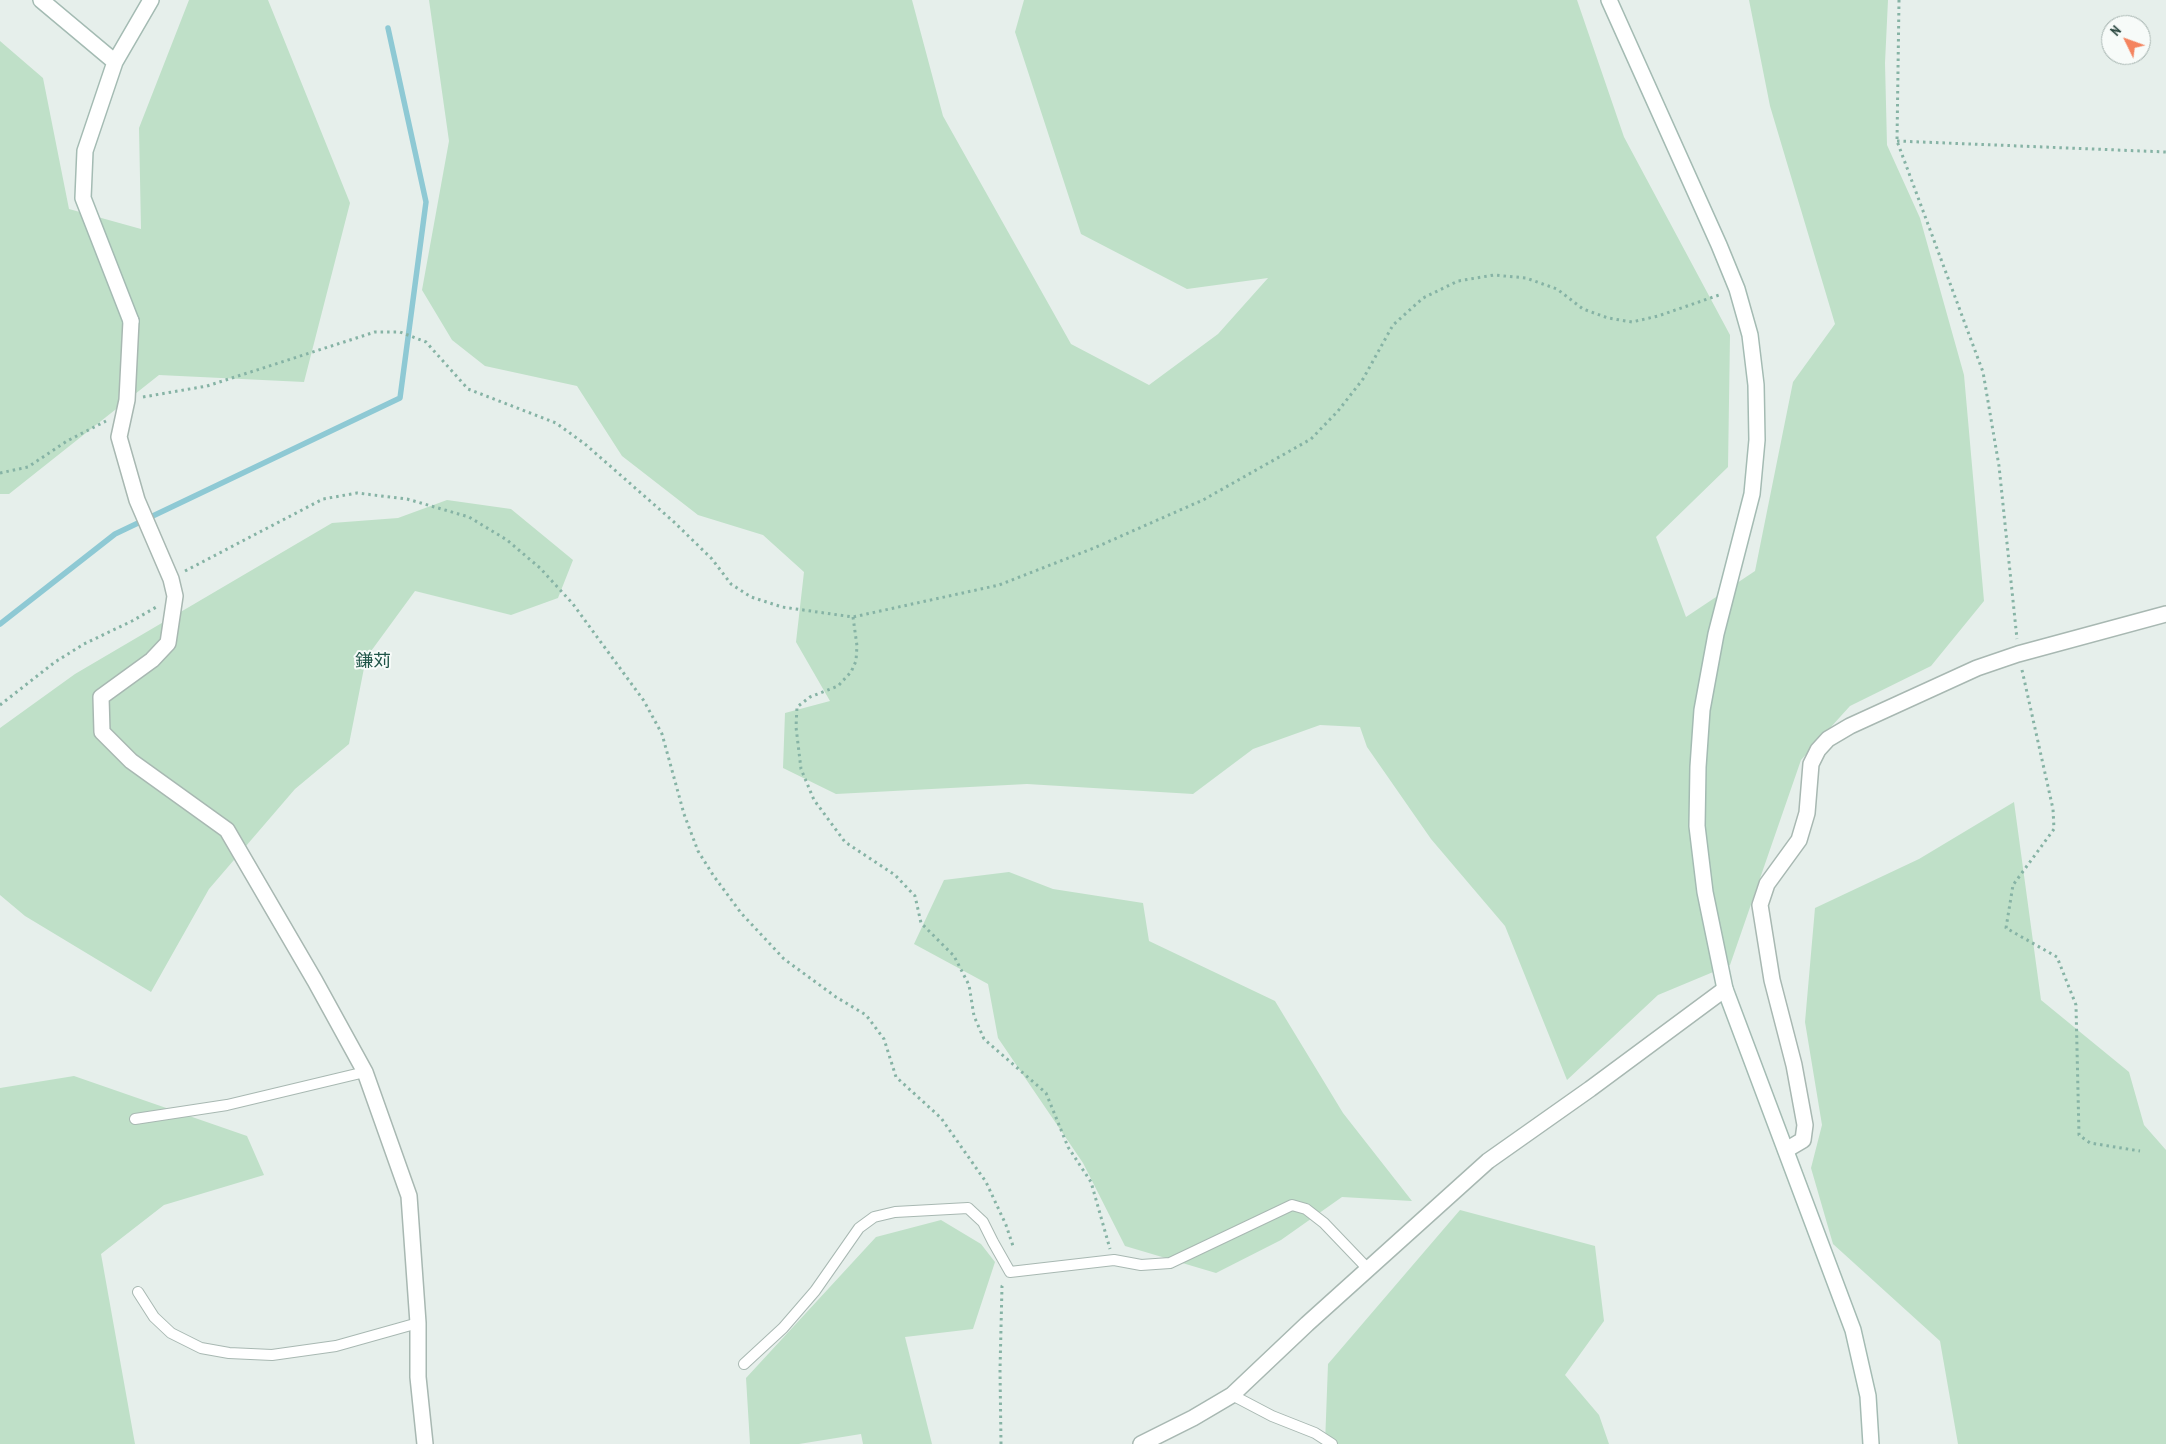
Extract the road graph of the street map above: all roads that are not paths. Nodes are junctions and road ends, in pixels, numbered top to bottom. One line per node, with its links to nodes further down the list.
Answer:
1 (41, 0): 4 (street)
2 (151, 0): 4 (street)
3 (1609, 0): 6 (street)
4 (114, 62): 7 (street)
5 (2166, 614): 9 (street)
6 (1725, 989): 9 (street); 10 (street)
7 (365, 1072): 8 (lane); 12 (street)
8 (135, 1119)
9 (1786, 1150): 18 (street)
10 (1369, 1270): 13 (lane); 14 (street)
11 (138, 1292): 12 (lane)
12 (418, 1323): 15 (street)
13 (744, 1364)
14 (1232, 1395): 16 (street); 17 (lane)
15 (425, 1444)
16 (1141, 1444)
17 (1332, 1444)
18 (1871, 1444)

